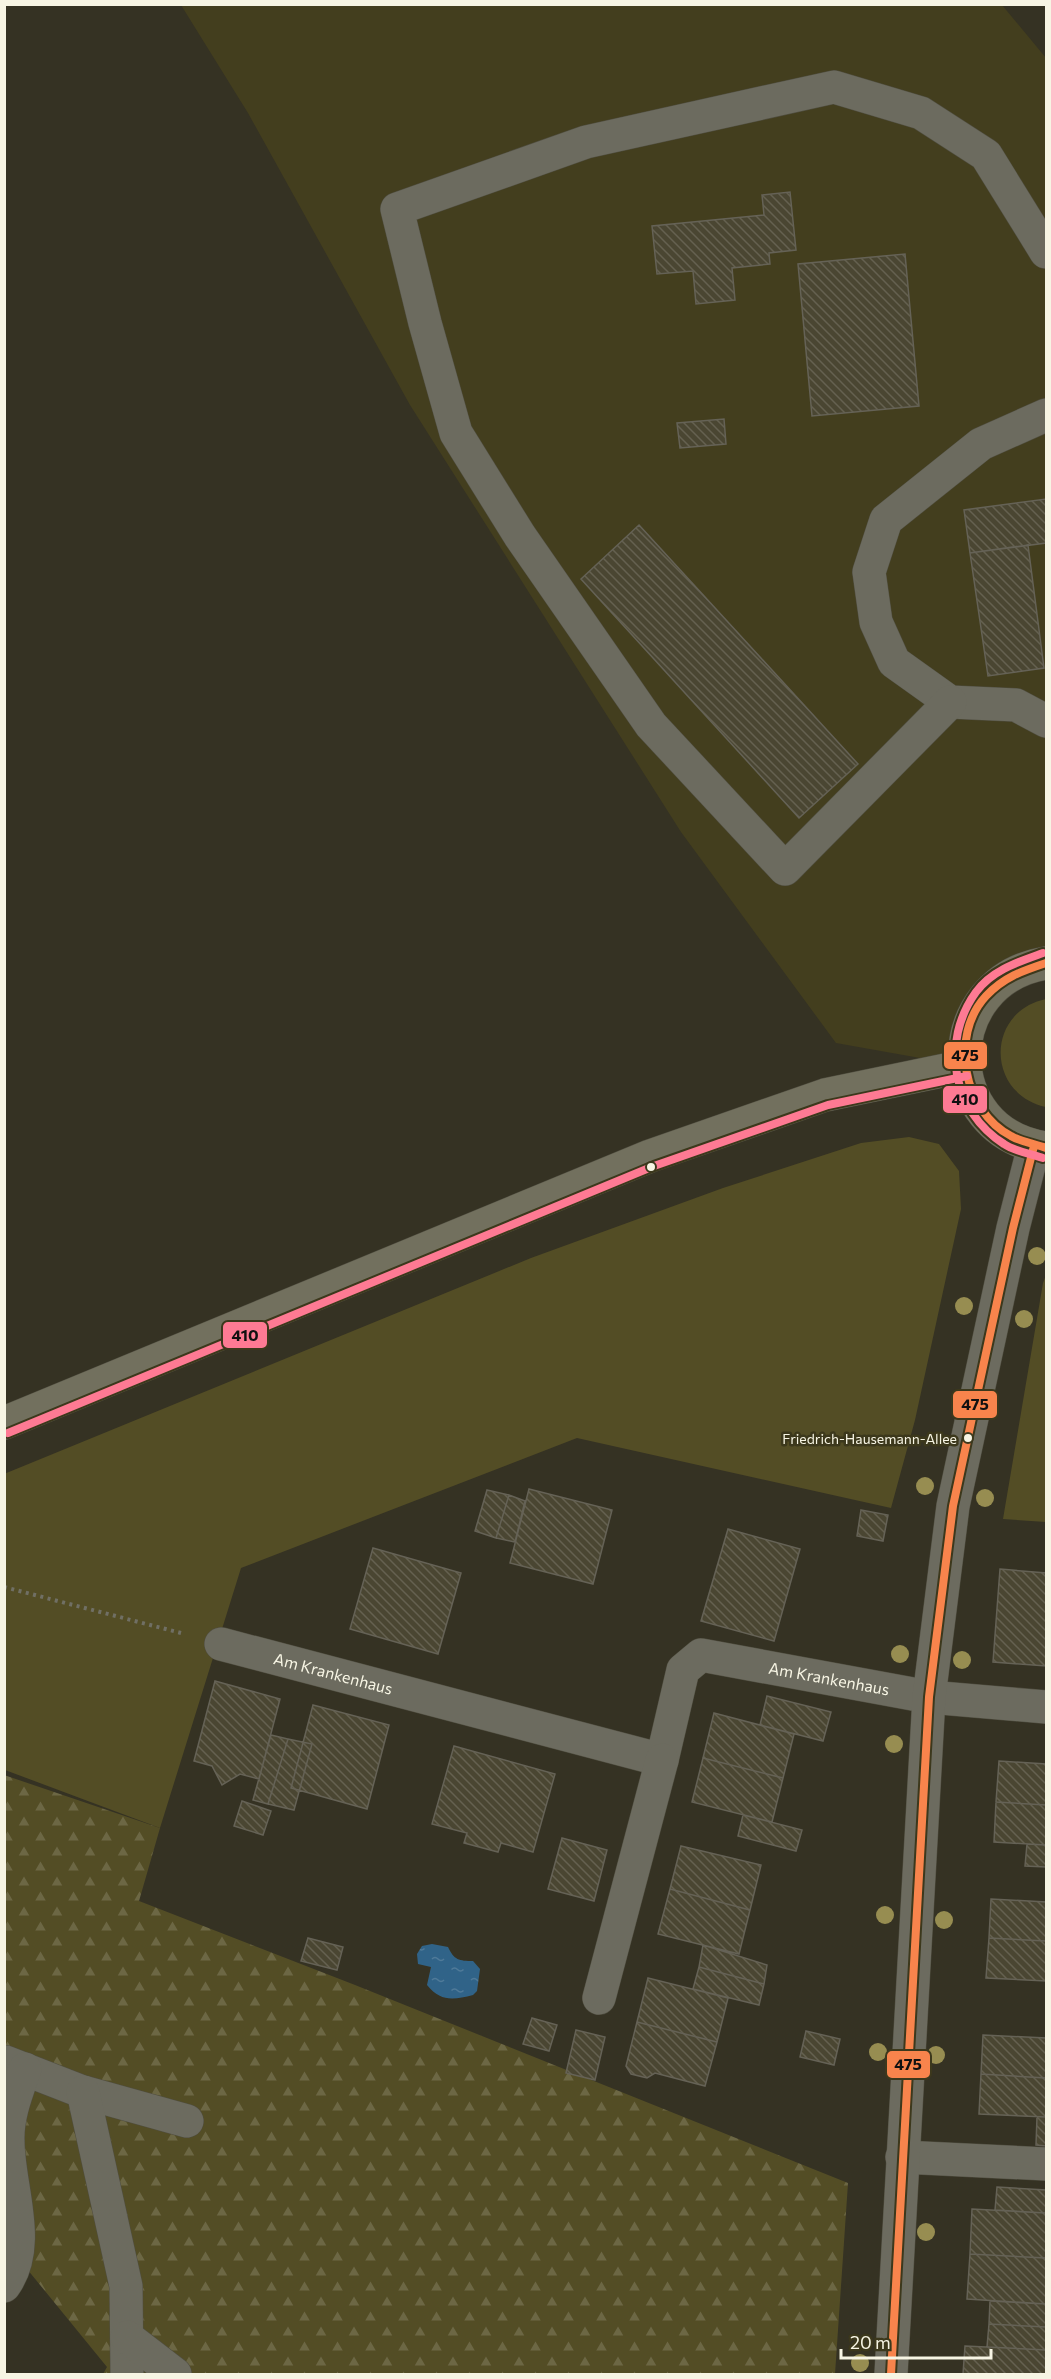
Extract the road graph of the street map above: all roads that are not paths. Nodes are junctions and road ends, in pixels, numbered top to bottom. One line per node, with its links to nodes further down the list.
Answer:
1 (1047, 252): 3 (street)
2 (1047, 415): 3 (street)
3 (950, 702): 4 (street)
4 (1047, 721)
5 (1047, 963): 6 (main road)
6 (964, 1066): 7 (main road); 8 (main road)
7 (1041, 1147): 10 (street)
8 (4, 1423)
9 (221, 1644): 12 (street, Am Krankenhaus)
10 (929, 1697): 11 (street); 12 (street, Am Krankenhaus); 17 (street)
11 (1047, 1707)
12 (662, 1760): 13 (street, Am Krankenhaus)
13 (598, 1998)
14 (15, 2065): 15 (street); 19 (street)
15 (82, 2092): 16 (street); 20 (street)
16 (188, 2121)
17 (902, 2157): 18 (street); 23 (street)
18 (1047, 2164)
19 (4, 2286)
20 (127, 2337): 21 (street); 22 (street)
21 (128, 2374)
22 (175, 2374)
23 (891, 2374)

